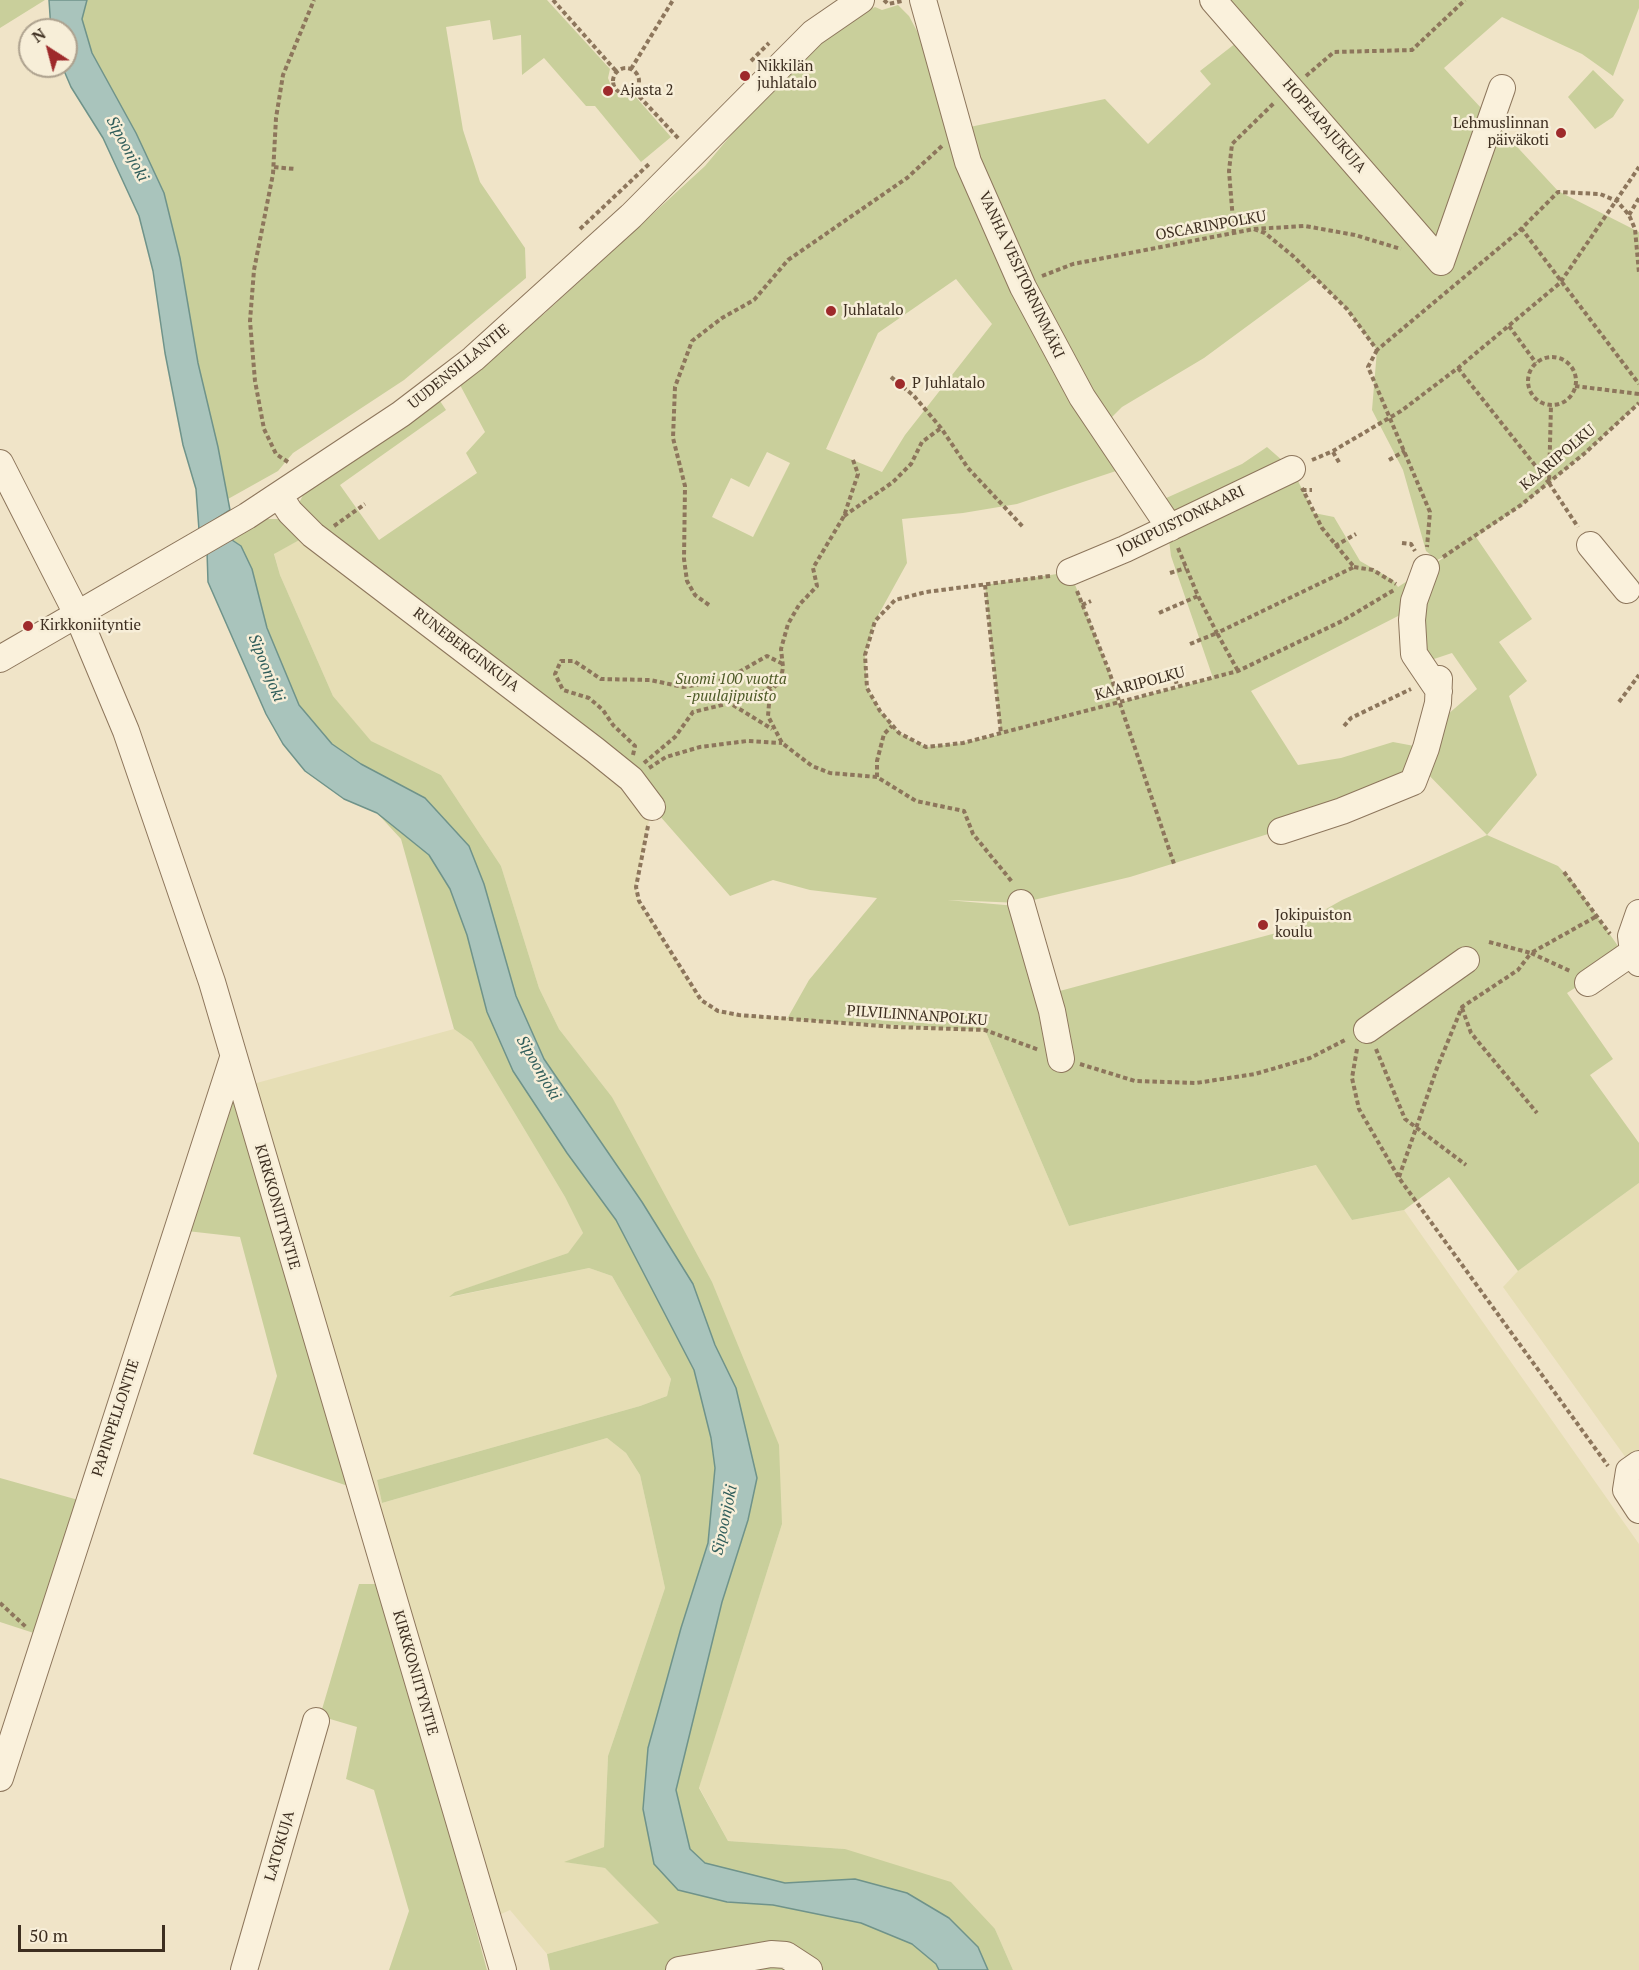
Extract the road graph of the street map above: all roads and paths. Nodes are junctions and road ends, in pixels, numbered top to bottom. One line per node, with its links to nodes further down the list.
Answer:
1 (314, 0): 20 (path)
2 (553, 0): 11 (path)
3 (673, 0): 10 (path)
4 (861, 0): 51 (street, UUDENSILLANTIE)
5 (923, 0): 16 (street, VANHA VESITORNINMÄKI)
6 (1213, 0): 12 (street, HOPEAPAJUKUJA)
7 (1465, 0): 12 (path)
8 (773, 39): 9 (path)
9 (749, 62)
10 (631, 69): 11 (path); 14 (path)
11 (616, 71): 14 (path)
12 (1291, 88): 28 (path); 30 (street, HOPEAPAJUKUJA)
13 (1502, 88): 30 (street)
14 (634, 91): 17 (path)
15 (686, 128): 17 (path)
16 (960, 129): 32 (street, VANHA VESITORNINMÄKI); 74 (path)
17 (677, 137): 18 (path)
18 (669, 144)
19 (653, 159): 29 (path)
20 (274, 167): 22 (path); 51 (path)
21 (1639, 167): 31 (path)
22 (295, 168)
23 (1639, 198): 24 (path)
24 (1629, 215)
25 (1633, 225): 26 (path)
26 (1639, 227)
27 (1521, 228): 31 (path)
28 (1234, 233): 30 (path, OSCARINPOLKU); 32 (path, OSCARINPOLKU)
29 (572, 237)
30 (1438, 257)
31 (1560, 283): 33 (path); 38 (path)
32 (1023, 287): 59 (street, VANHA VESITORNINMÄKI)
33 (1509, 326): 35 (path); 36 (path)
34 (1377, 350): 43 (path)
35 (1536, 363): 39 (path); 42 (path)
36 (1458, 368): 43 (path); 53 (path)
37 (891, 377): 44 (path)
38 (1639, 384)
39 (1575, 386): 40 (path); 42 (path)
40 (1639, 394)
41 (1639, 404): 53 (path, KAARIPOLKU)
42 (1551, 405): 53 (path)
43 (1389, 418): 45 (path); 46 (path)
44 (941, 428): 57 (path); 58 (path)
45 (1333, 451): 50 (path); 52 (path)
46 (1405, 451): 48 (path); 64 (path)
47 (852, 457): 57 (path)
48 (1389, 460)
49 (0, 463): 77 (street, KIRKKONIITYNTIE)
50 (1340, 464)
51 (296, 466): 55 (street, UUDENSILLANTIE)
52 (1297, 479): 54 (path); 59 (street, JOKIPUISTONKAARI); 63 (path)
53 (1549, 483): 62 (path); 64 (path, KAARIPOLKU)
54 (1312, 490)
55 (279, 495): 61 (street, RUNEBERGINKUJA); 77 (street, UUDENSILLANTIE)
56 (365, 504): 61 (path)
57 (843, 516): 81 (path)
58 (1023, 527)
59 (1170, 528): 66 (path); 67 (street, JOKIPUISTONKAARI)
60 (1356, 534): 63 (path)
61 (318, 538): 99 (street, RUNEBERGINKUJA)
62 (1590, 545): 71 (street)
63 (1335, 546): 65 (path)
64 (1426, 559): 70 (path, KAARIPOLKU); 88 (street)
65 (1354, 567): 70 (path); 78 (path)
66 (1186, 568): 68 (path); 72 (path)
67 (1070, 572): 69 (path, KAARIPOLKU); 75 (path)
68 (1170, 573)
69 (985, 585): 93 (path, KAARIPOLKU); 96 (path)
70 (1398, 587): 84 (path, KAARIPOLKU)
71 (1627, 590)
72 (1198, 596): 76 (path); 78 (path)
73 (1091, 601): 75 (path)
74 (709, 605)
75 (1082, 605): 83 (path)
76 (1159, 613)
77 (76, 614): 80 (street, UUDENSILLANTIE); 114 (street, KIRKKONIITYNTIE)
78 (1217, 633): 79 (path); 84 (path)
79 (1190, 644)
80 (0, 658)
81 (783, 664): 87 (path); 99 (path)
82 (1115, 668): 83 (path)
83 (1109, 671): 91 (path)
84 (1238, 671): 89 (path, KAARIPOLKU)
85 (1174, 672): 89 (path)
86 (1639, 675): 90 (path)
87 (781, 679): 92 (path); 95 (path)
88 (1439, 685): 94 (path); 101 (street)
89 (1177, 686): 91 (path, KAARIPOLKU)
90 (1619, 702)
91 (1118, 703): 96 (path, KAARIPOLKU); 102 (path)
92 (732, 705): 95 (path); 99 (path)
93 (892, 726): 96 (path, KAARIPOLKU); 98 (path)
94 (1344, 726)
95 (773, 730): 97 (path)
96 (1001, 734)
97 (782, 743): 98 (path); 99 (path)
98 (877, 777): 104 (path)
99 (631, 779): 100 (street, RUNEBERGINKUJA)
100 (652, 807): 115 (path, PILVILINNANPOLKU)
101 (1281, 831)
102 (1174, 864)
103 (1564, 872): 106 (path)
104 (1021, 903): 115 (street)
105 (1639, 913): 109 (street)
106 (1597, 916): 108 (path); 109 (path)
107 (1489, 942): 108 (path)
108 (1531, 953): 111 (path); 112 (path)
109 (1632, 957): 111 (street)
110 (1466, 960): 113 (street)
111 (1588, 983)
112 (1462, 1007): 116 (path); 117 (path)
113 (1367, 1030): 115 (path, PILVILINNANPOLKU); 117 (path); 119 (path)
114 (233, 1058): 123 (street, PAPINPELLONTIE); 127 (street, KIRKKONIITYNTIE)
115 (1061, 1059)
116 (1537, 1113)
117 (1416, 1130): 118 (path); 119 (path)
118 (1466, 1165)
119 (1399, 1178): 121 (path)
120 (1639, 1464): 121 (street)
121 (1632, 1500)
122 (0, 1603): 123 (path)
123 (46, 1634): 125 (street, PAPINPELLONTIE)
124 (316, 1721): 126 (street, LATOKUJA)
125 (0, 1778)
126 (244, 1970)
127 (503, 1970)
128 (679, 1970): 129 (street)
129 (809, 1970)

